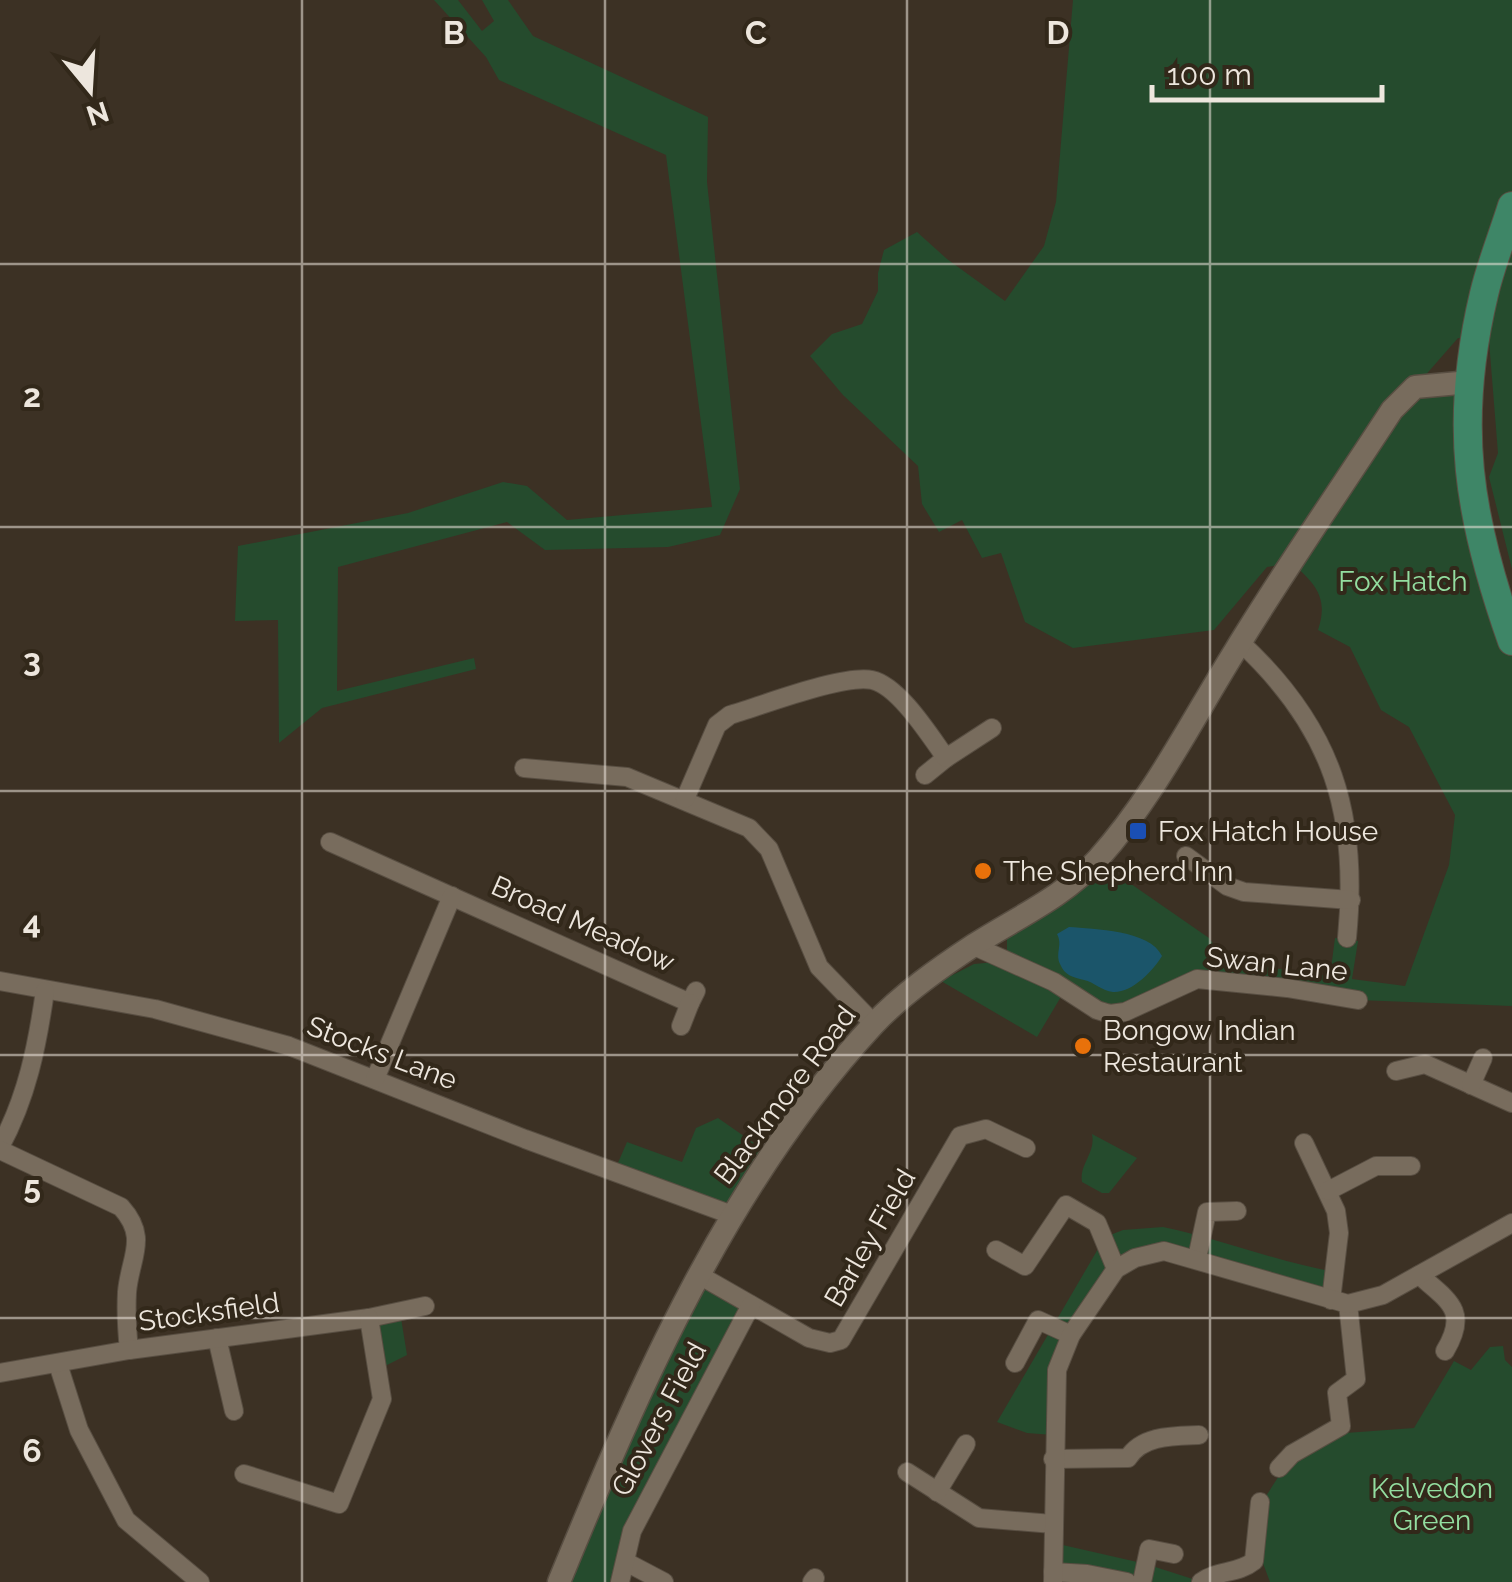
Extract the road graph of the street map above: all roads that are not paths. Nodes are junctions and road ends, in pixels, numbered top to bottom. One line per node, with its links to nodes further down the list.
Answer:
1 (1512, 206): 2 (main road)
2 (1470, 382): 3 (main road); 4 (street, Blackmore Road)
3 (1512, 641)
4 (1240, 642): 13 (street); 15 (street, Blackmore Road)
5 (992, 728): 6 (street)
6 (946, 758): 8 (street); 9 (street)
7 (524, 768): 9 (street)
8 (925, 775)
9 (685, 799): 19 (street)
10 (330, 842): 12 (street, Broad Meadow)
11 (1186, 856): 13 (street)
12 (452, 896): 20 (street, Broad Meadow); 23 (street, Broad Meadow)
13 (1351, 900): 14 (street)
14 (1347, 938)
15 (974, 946): 18 (street, Swan Lane); 19 (street, Blackmore Road)
16 (0, 981): 17 (street, Stocks Lane)
17 (46, 991): 23 (street, Stocks Lane); 28 (street)
18 (1358, 1000)
19 (874, 1024): 32 (street, Blackmore Road)
20 (680, 1026)
21 (1483, 1058): 24 (street)
22 (1396, 1071): 24 (street)
23 (375, 1078): 32 (street, Stocks Lane)
24 (1470, 1086): 25 (street)
25 (1512, 1103)
26 (1304, 1143): 30 (street)
27 (1026, 1148): 40 (street, Barley Field)
28 (0, 1149): 45 (street)
29 (1411, 1166): 30 (street)
30 (1328, 1191): 39 (street)
31 (1237, 1211): 35 (street)
32 (732, 1215): 38 (street, Blackmore Road)
33 (1512, 1223): 37 (street)
34 (996, 1250): 36 (street)
35 (1205, 1261): 36 (street); 39 (street)
36 (1116, 1269): 43 (street)
37 (1420, 1274): 39 (street); 46 (street)
38 (699, 1275): 40 (street, Barley Field); 64 (street, Blackmore Road)
39 (1339, 1302): 54 (street)
40 (751, 1305): 61 (street, Glovers Field)
41 (425, 1306): 42 (street, Stocksfield)
42 (369, 1318): 44 (street, Stocksfield); 56 (street)
43 (1072, 1335): 47 (street); 53 (street)
44 (217, 1338): 45 (street, Stocksfield); 50 (street)
45 (129, 1350): 48 (street, Stocksfield)
46 (1445, 1351)
47 (1015, 1362)
48 (58, 1364): 49 (street, Stocksfield); 63 (street)
49 (0, 1373)
50 (234, 1411)
51 (1198, 1435): 53 (street)
52 (966, 1444): 57 (street)
53 (1052, 1459): 59 (street)
54 (1279, 1468)
55 (906, 1472): 57 (street)
56 (244, 1474)
57 (937, 1492): 59 (street)
58 (1260, 1502): 69 (street)
59 (1053, 1524): 62 (street)
60 (1174, 1554): 68 (street)
61 (626, 1562): 65 (street, Glovers Field); 66 (street)
62 (1053, 1577): 67 (street)
63 (200, 1582)
64 (559, 1582)
65 (620, 1582)
66 (664, 1582)
67 (1127, 1582)
68 (1142, 1582)
69 (1202, 1582)

